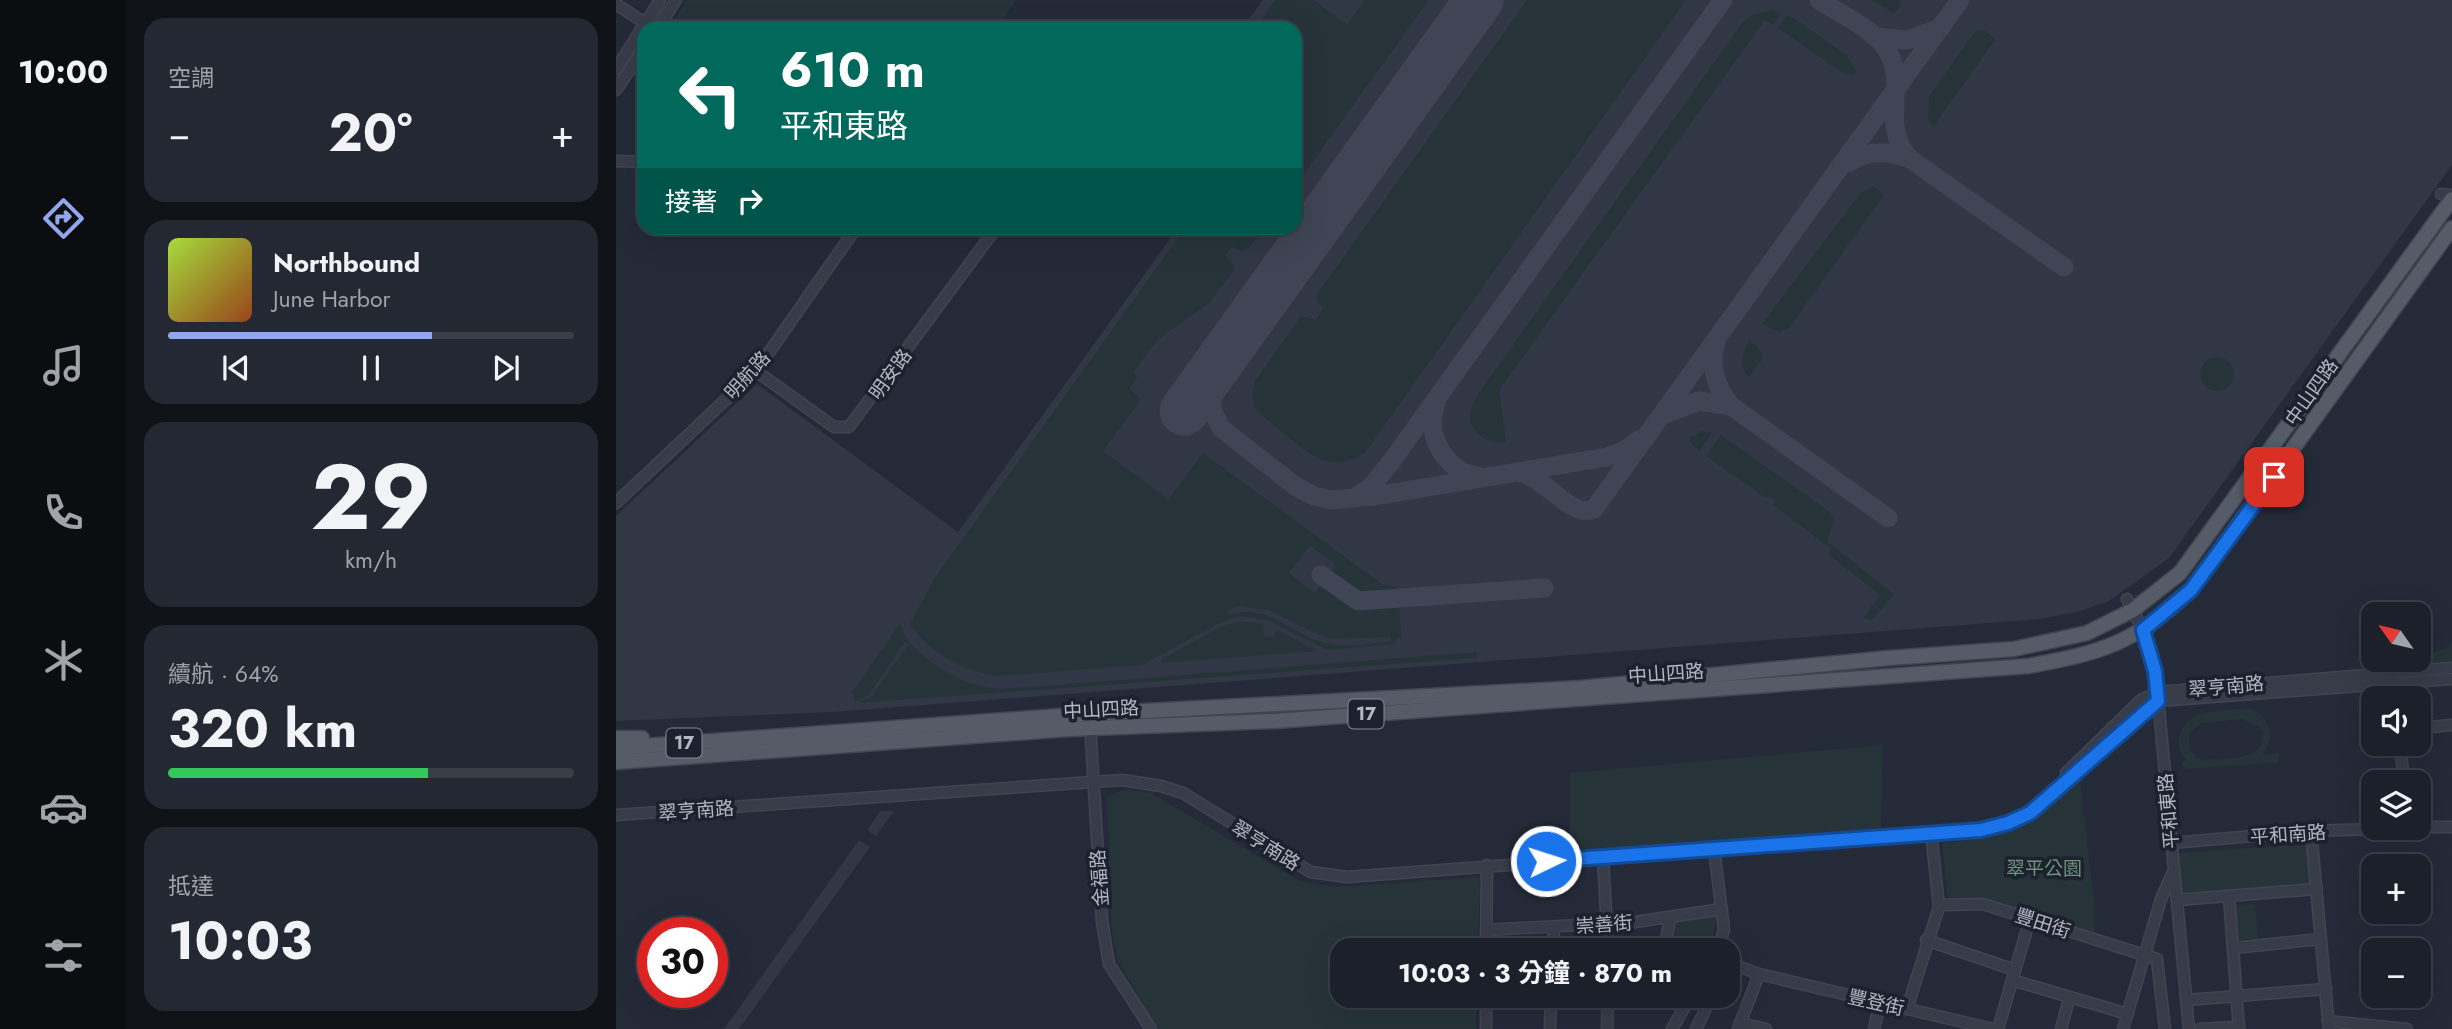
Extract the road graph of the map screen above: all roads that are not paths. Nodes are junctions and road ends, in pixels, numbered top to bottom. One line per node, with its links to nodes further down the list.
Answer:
1 (660, 0): 5 (street)
2 (676, 0): 6 (street)
3 (616, 5): 4 (street)
4 (641, 21)
5 (651, 21)
6 (662, 21)
7 (637, 42): 9 (street)
8 (637, 59): 10 (street)
9 (616, 69)
10 (616, 90)
11 (616, 161): 12 (street)
12 (637, 162)
13 (2446, 202): 19 (main road, 中山四路 / 17)
14 (2452, 228): 20 (main road, 中山四路 / 17)
15 (851, 235): 17 (street, 明航路)
16 (991, 235): 17 (street, 明安路)
17 (755, 370): 18 (street, 明航路)
18 (616, 503)
19 (2130, 604): 20 (street, 平和東路); 26 (main road, 中山四路 / 17)
20 (2143, 630): 25 (street, 平和東路); 29 (main road, 中山四路 / 17)
21 (2452, 668): 25 (street, 翠亨南路)
22 (2452, 678): 23 (street, 翠亨南路)
23 (2393, 682): 24 (street); 25 (street, 翠亨南路)
24 (2394, 686)
25 (2158, 696): 42 (street, 翠亨南路); 43 (street, 平和東路)
26 (1089, 713): 29 (street, 金福路); 31 (main road, 中山四路 / 17)
27 (2452, 725): 28 (street)
28 (2431, 727)
29 (1090, 729): 33 (main road, 中山四路 / 17); 36 (street, 金福路)
30 (616, 738): 31 (main road, 中山四路 / 17)
31 (752, 738): 32 (main road, 中山四路 / 17)
32 (616, 748)
33 (677, 757): 34 (main road, 中山四路 / 17); 35 (main road, 中山四路 / 17)
34 (616, 762)
35 (616, 772)
36 (1092, 783): 37 (street, 翠亨南路); 46 (street, 翠亨南路); 85 (street, 金福路)
37 (616, 815)
38 (2452, 827): 39 (street)
39 (2431, 828)
40 (2361, 829): 41 (street, 平和南路)
41 (2312, 831): 43 (street, 平和南路); 48 (street)
42 (1931, 832): 44 (street, 翠亨南路); 51 (street)
43 (2171, 843): 47 (street, 平和東路)
44 (1714, 849): 45 (street, 翠亨南路); 52 (street)
45 (1602, 857): 46 (street, 翠亨南路); 55 (street)
46 (1487, 865): 57 (street)
47 (2174, 870): 50 (street, 平和東路); 66 (street)
48 (2317, 889): 49 (street); 63 (street)
49 (2229, 896): 50 (street); 65 (street)
50 (2176, 900): 73 (street, 平和東路)
51 (1939, 905): 54 (street, 豐田街); 64 (street)
52 (1722, 908): 53 (street, 崇善街); 62 (street)
53 (1670, 919): 55 (street, 崇善街); 61 (street)
54 (2030, 919): 66 (street, 豐田街); 69 (street)
55 (1608, 923): 56 (street, 崇善街); 60 (street)
56 (1554, 927): 57 (street, 崇善街); 59 (street)
57 (1486, 930): 58 (street)
58 (1486, 938)
59 (1554, 938)
60 (1608, 938)
61 (1666, 938)
62 (1722, 938)
63 (2321, 939): 65 (street); 70 (street)
64 (1926, 940): 69 (street); 80 (street)
65 (2234, 948): 71 (street)
66 (2144, 956): 81 (street); 96 (street)
67 (1740, 967): 68 (street, 豐登街)
68 (1759, 974): 74 (street, 豐登街); 83 (street)
69 (2014, 975): 72 (street); 93 (street)
70 (2326, 989): 71 (street); 82 (street)
71 (2237, 996): 73 (street); 84 (street)
72 (2069, 999): 81 (street); 94 (street)
73 (2187, 1000): 97 (street, 平和東路)
74 (1880, 1002): 80 (street, 豐登街); 92 (street)
75 (1486, 1008): 86 (street)
76 (1551, 1008): 87 (street)
77 (1608, 1008): 88 (street)
78 (1684, 1008): 89 (street)
79 (1706, 1008): 90 (street)
80 (1907, 1009): 93 (street, 豐登街)
81 (2127, 1014): 95 (street)
82 (2329, 1025): 99 (street)
83 (1739, 1026): 91 (street)
84 (2239, 1028): 98 (street)
85 (1151, 1029)
86 (1486, 1029)
87 (1550, 1029)
88 (1607, 1029)
89 (1672, 1029)
90 (1696, 1029)
91 (1766, 1029)
92 (1874, 1029)
93 (1996, 1029)
94 (2060, 1029)
95 (2123, 1029)
96 (2165, 1029)
97 (2189, 1029)
98 (2200, 1029)
99 (2407, 1029)

